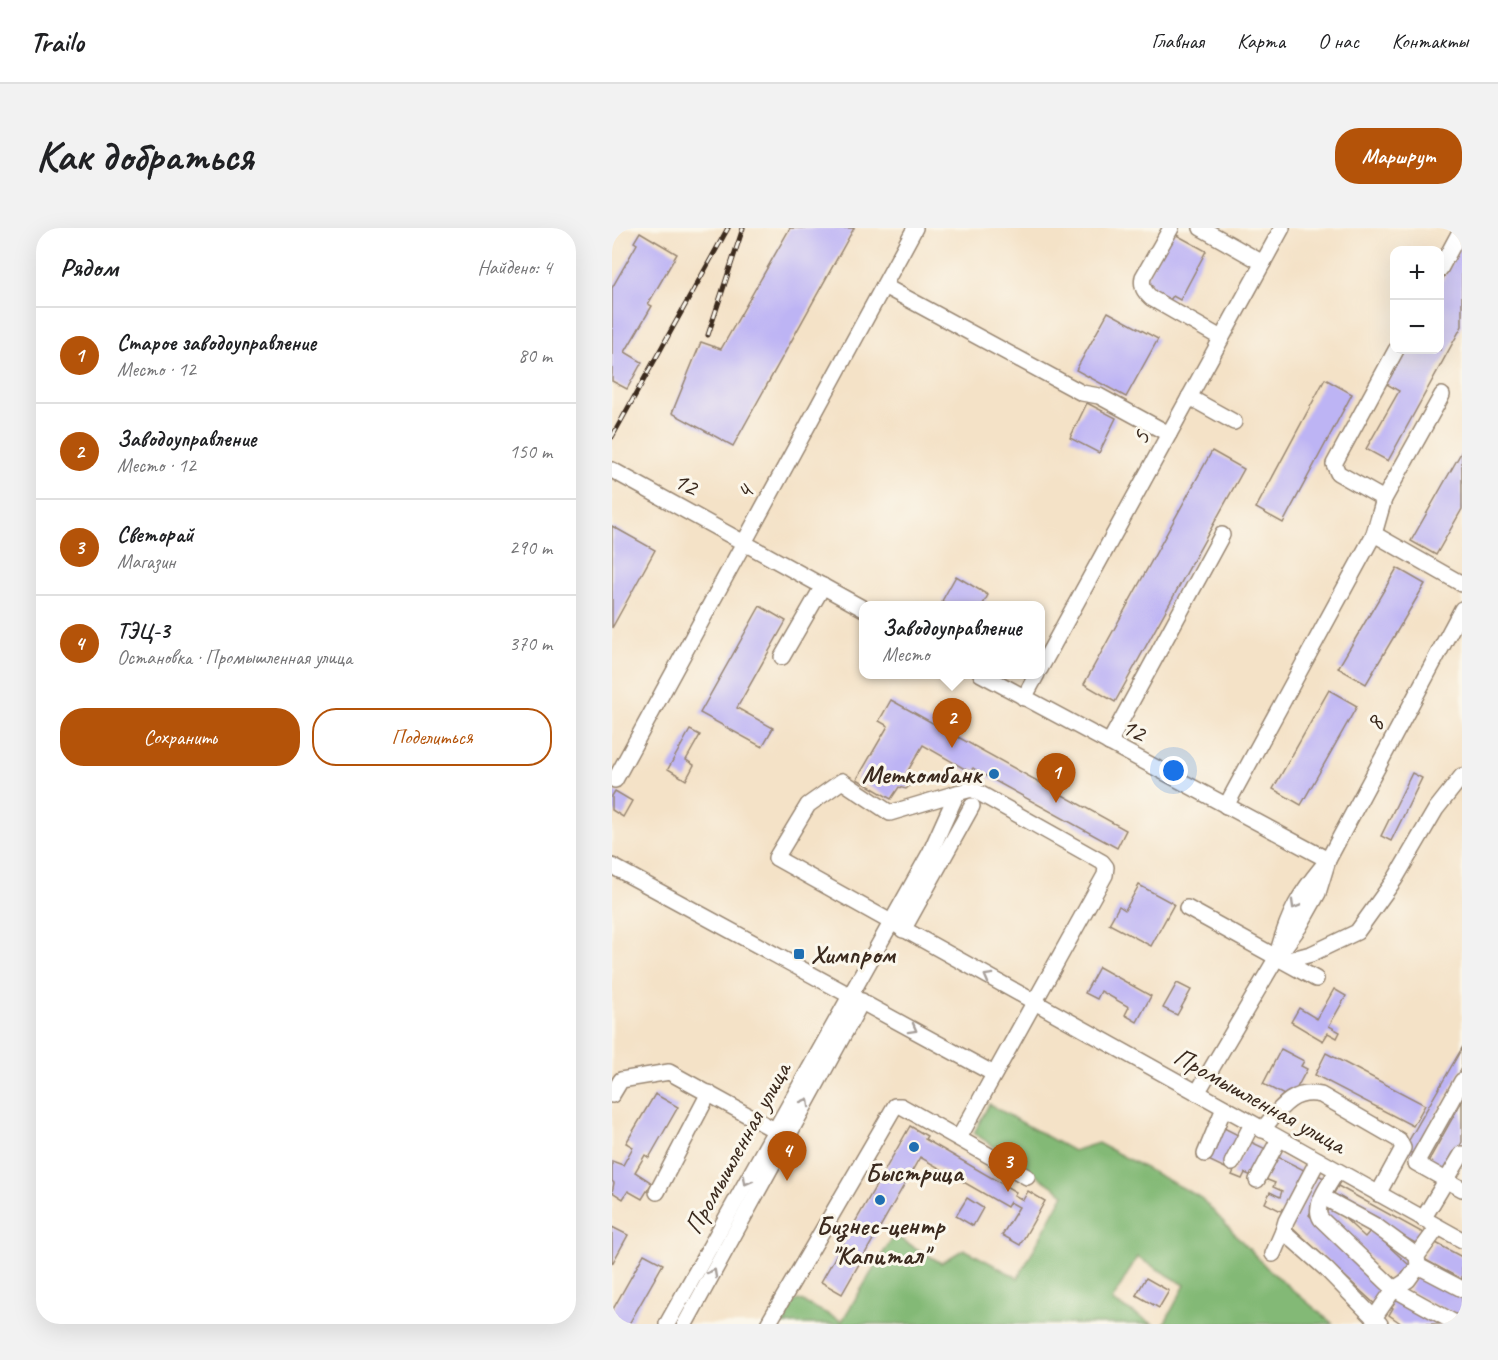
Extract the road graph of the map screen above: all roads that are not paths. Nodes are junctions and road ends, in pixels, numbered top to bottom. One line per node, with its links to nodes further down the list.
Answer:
1 (915, 228): 8 (street, 4)
2 (1171, 228): 9 (street)
3 (1201, 228): 7 (street)
4 (1282, 228): 7 (street, 5)
5 (1462, 228): 6 (street)
6 (1444, 262)
7 (1263, 263): 9 (street, 5)
8 (884, 286): 14 (street); 19 (street, 4)
9 (1221, 338): 12 (street, 5)
10 (1394, 354): 16 (street)
11 (1442, 395): 16 (street)
12 (1189, 397): 13 (street); 14 (street, 5)
13 (1234, 422)
14 (1169, 434): 25 (street, 5)
15 (612, 470): 19 (street, 12)
16 (1384, 499): 17 (street)
17 (1374, 534): 20 (street); 34 (street)
18 (1222, 535): 29 (street)
19 (744, 542): 21 (street, 12); 31 (street, 4)
20 (1462, 584)
21 (822, 586): 22 (street, 12); 24 (street)
22 (859, 606)
23 (1462, 609): 35 (street, 8)
24 (782, 657)
25 (1045, 662)
26 (988, 679): 28 (street, 12)
27 (1035, 679): 28 (street)
28 (1024, 698): 29 (street, 12)
29 (1109, 743): 34 (street, 12)
30 (1462, 776): 39 (street)
31 (614, 779)
32 (957, 793): 38 (street); 38 (street); 42 (street)
33 (972, 806): 38 (street)
34 (1226, 806): 35 (street, 12)
35 (1328, 860): 39 (street, 8)
36 (612, 866): 41 (street)
37 (1187, 908): 39 (street)
38 (896, 926): 41 (street, Промышленная улица); 42 (street, Промышленная улица, one-way to 38)
39 (1281, 959): 40 (street); 47 (street, 8)
40 (1316, 979)
41 (856, 998): 43 (street, one-way to 43); 51 (street, Промышленная улица)
42 (1034, 1003): 43 (street); 47 (street, Промышленная улица)
43 (994, 1074): 52 (street)
44 (616, 1076): 46 (street); 48 (street)
45 (1462, 1080): 61 (street)
46 (709, 1093): 51 (street); 63 (street)
47 (1197, 1093): 49 (street, Промышленная улица)
48 (612, 1095)
49 (1224, 1108): 50 (street, Промышленная улица); 54 (street)
50 (1257, 1127): 53 (street, Промышленная улица); 57 (street); 64 (street)
51 (781, 1133): 75 (street, Промышленная улица, one-way to 75); 76 (street, Промышленная улица, one-way to 51)
52 (960, 1138): 59 (street); 77 (street)
53 (1279, 1138): 56 (street, Промышленная улица); 60 (street)
54 (1205, 1154)
55 (1462, 1154): 61 (street)
56 (1318, 1160): 58 (street, Промышленная улица); 68 (street)
57 (1232, 1163)
58 (1337, 1171): 64 (street, Промышленная улица); 65 (street)
59 (1027, 1177)
60 (1257, 1180)
61 (1447, 1181): 62 (street); 66 (street)
62 (1462, 1189)
63 (657, 1192)
64 (1378, 1194): 66 (street, Промышленная улица)
65 (1323, 1197): 71 (street); 72 (street)
66 (1423, 1219): 67 (street, Промышленная улица)
67 (1438, 1227): 69 (street, Промышленная улица); 71 (street)
68 (1283, 1231): 70 (street); 74 (street)
69 (1462, 1240)
70 (1273, 1254)
71 (1417, 1261): 72 (street); 73 (street)
72 (1394, 1289): 74 (street); 78 (street)
73 (1462, 1289)
74 (1377, 1321)
75 (667, 1324)
76 (685, 1324)
77 (768, 1324)
78 (1457, 1324)

